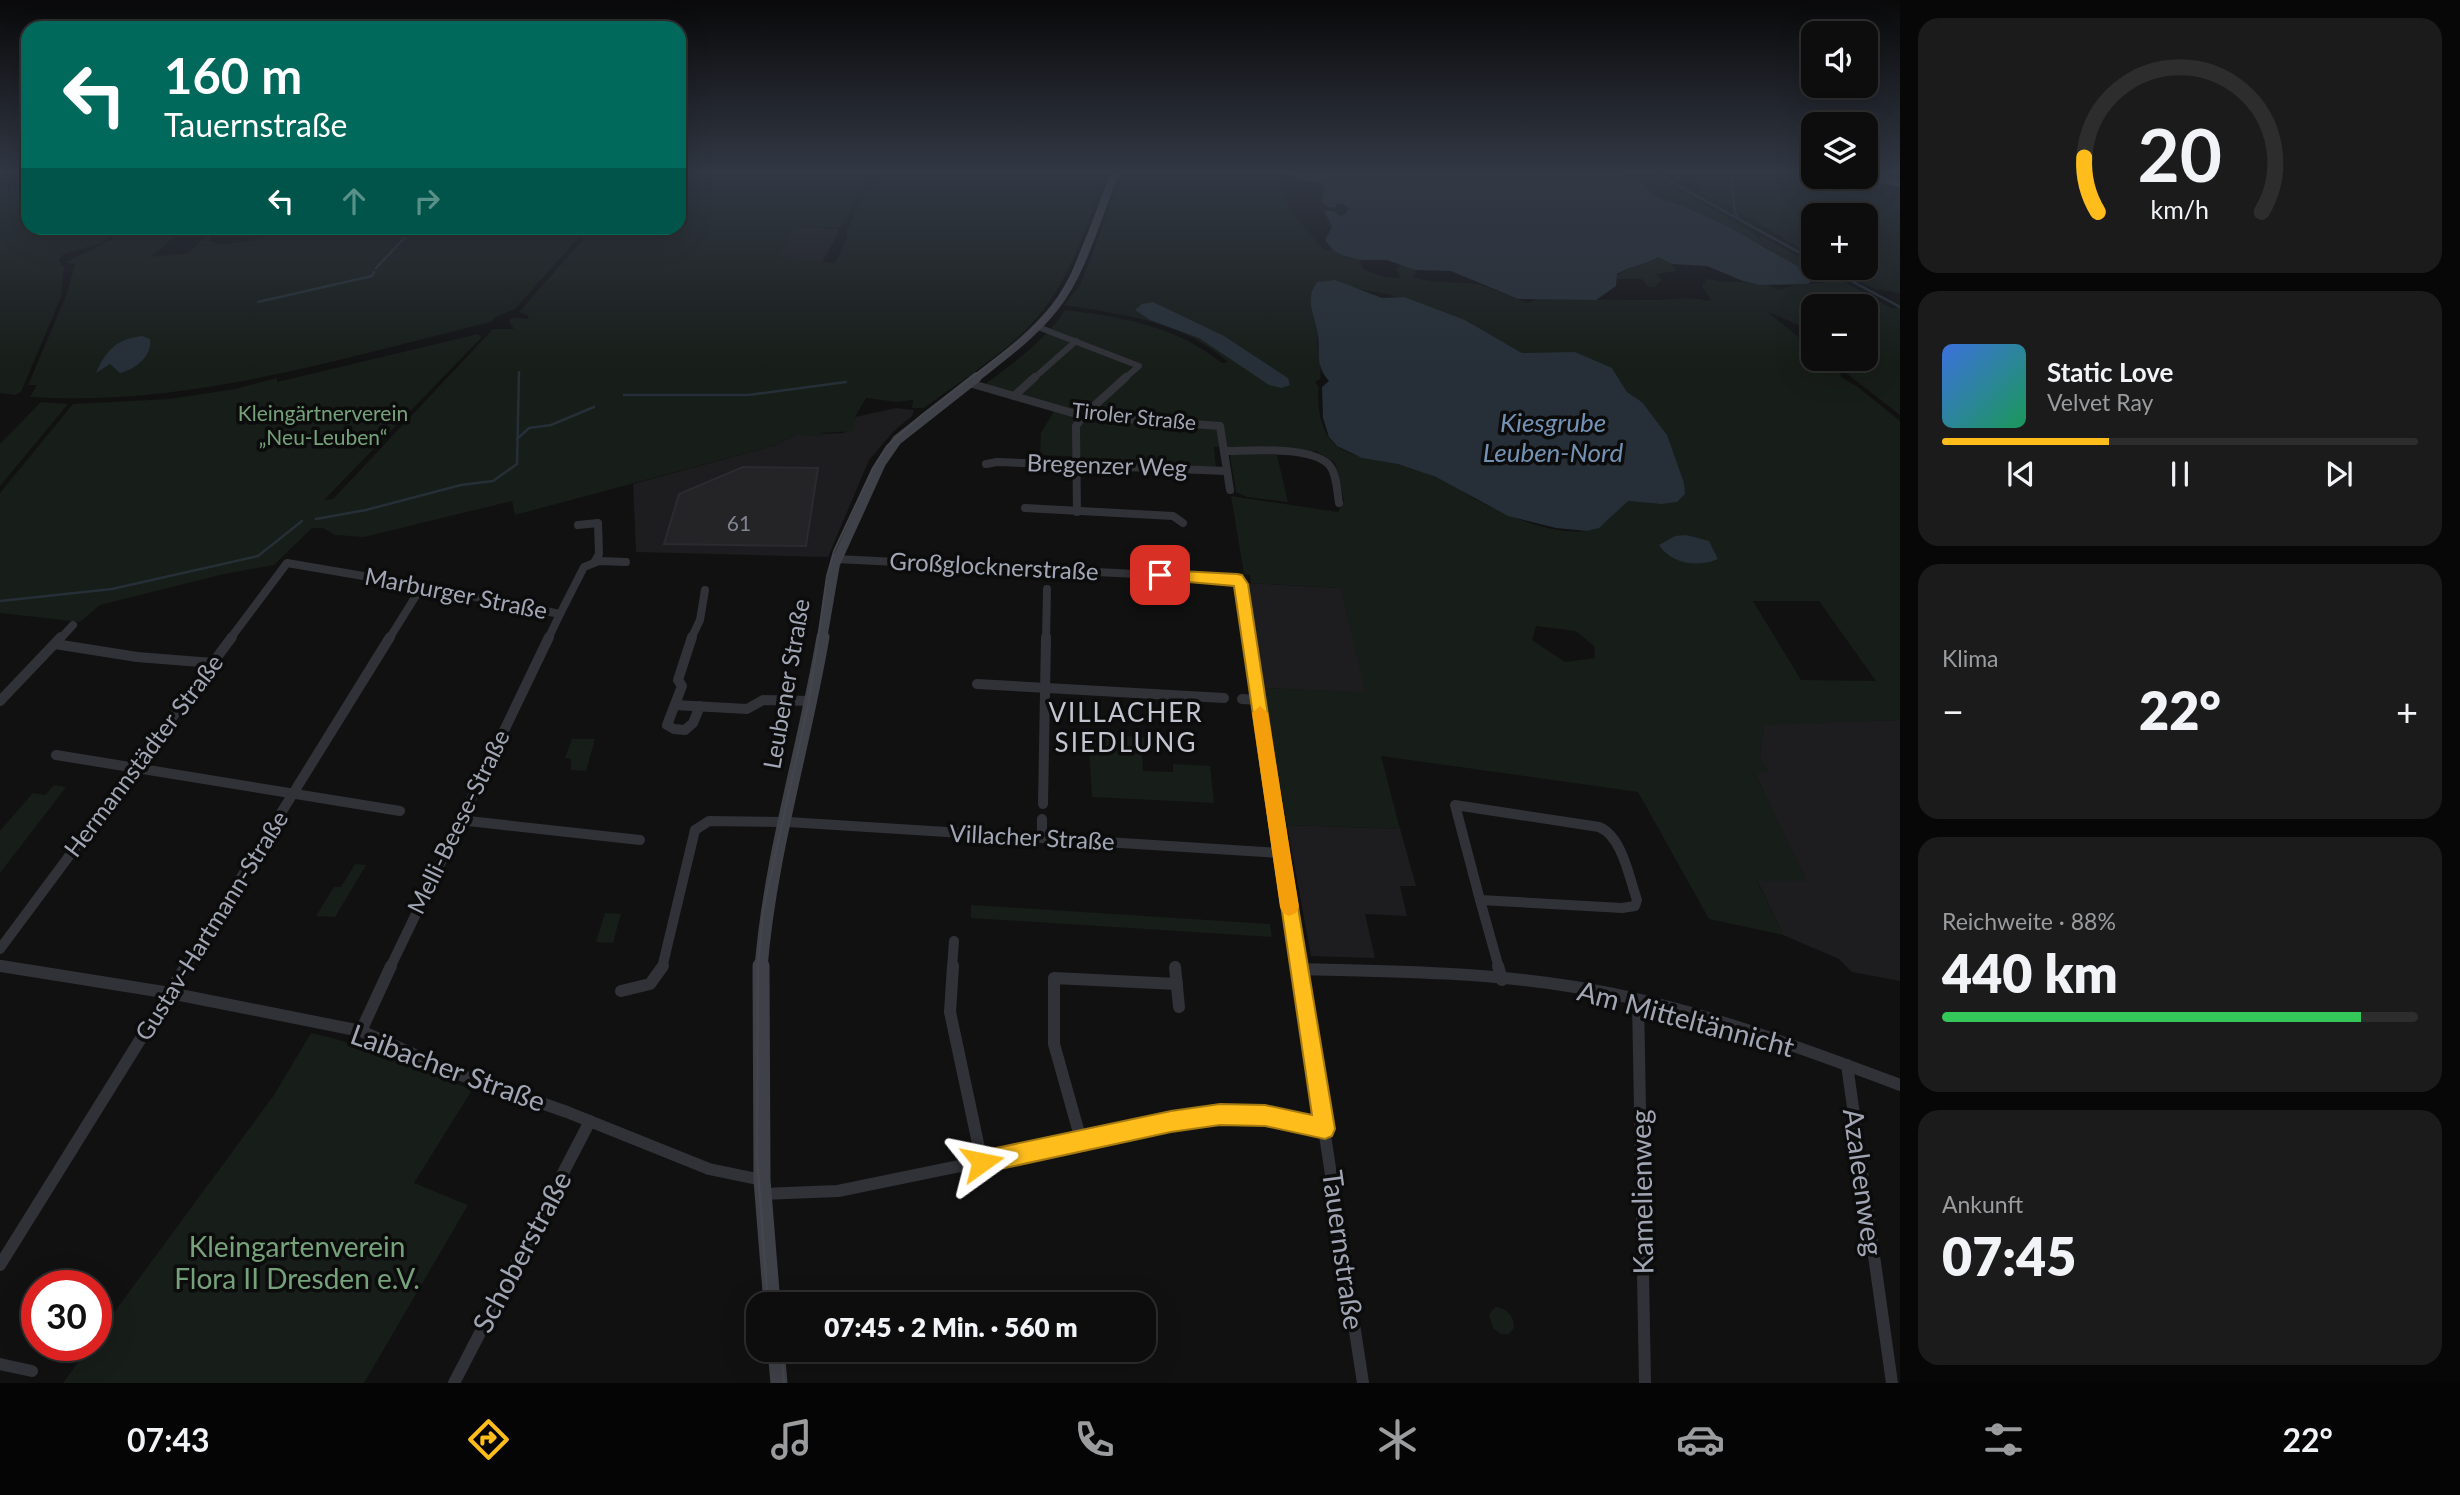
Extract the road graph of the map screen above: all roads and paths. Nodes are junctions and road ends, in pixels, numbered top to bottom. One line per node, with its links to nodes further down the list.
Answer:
1 (1089, 238): 2 (street, Leubener Straße)
2 (1038, 327): 3 (street); 4 (street, Leubener Straße)
3 (1076, 341): 5 (street); 6 (street)
4 (969, 383): 5 (street, Tiroler Straße); 19 (street, Leubener Straße)
5 (1014, 396): 6 (street, Tiroler Straße)
6 (1083, 416): 7 (street, Tiroler Straße); 9 (street)
7 (1224, 451): 10 (street); 12 (street)
8 (986, 464): 9 (street, Bregenzer Weg)
9 (1077, 465): 10 (street, Bregenzer Weg); 14 (street)
10 (1227, 471): 11 (street)
11 (1230, 490)
12 (1339, 503)
13 (1025, 508): 14 (street)
14 (1077, 512): 17 (street)
15 (607, 522): 16 (street)
16 (597, 523): 18 (street); 20 (street)
17 (1182, 523)
18 (578, 525)
19 (836, 559): 23 (street, Großglocknerstraße); 37 (street, Leubener Straße)
20 (595, 561): 21 (street); 27 (street, Marburger Straße)
21 (626, 562)
22 (287, 563): 25 (street, Marburger Straße); 30 (street, Hermannstädter Straße)
23 (1047, 579): 24 (street, Großglocknerstraße); 32 (street)
24 (1237, 579): 35 (street, Tauernstraße)
25 (422, 586): 27 (street, Marburger Straße); 42 (street, Gustav-Hartmann-Straße)
26 (705, 590): 38 (street)
27 (561, 614): 46 (street, Melli-Beese-Straße)
28 (73, 625): 29 (street)
29 (55, 644): 30 (street); 36 (street)
30 (213, 663): 41 (street, Hermannstädter Straße)
31 (977, 684): 32 (street)
32 (1045, 688): 33 (street); 43 (street)
33 (1224, 698)
34 (1242, 699): 35 (street)
35 (1258, 700): 50 (street, Tauernstraße)
36 (0, 701)
37 (812, 701): 39 (street); 47 (street, Leubener Straße)
38 (676, 705): 39 (street); 39 (street)
39 (700, 706)
40 (57, 755): 41 (street)
41 (136, 766): 42 (street); 53 (street, Hermannstädter Straße)
42 (294, 795): 44 (street); 60 (street, Gustav-Hartmann-Straße)
43 (1043, 804)
44 (400, 811)
45 (1042, 819): 48 (street)
46 (459, 820): 49 (street); 63 (street, Melli-Beese-Straße)
47 (785, 823): 48 (street, Villacher Straße); 59 (street, Villacher Straße); 70 (street, Leubener Straße)
48 (1042, 838): 50 (street, Villacher Straße)
49 (640, 840)
50 (1280, 853): 56 (street, Tauernstraße)
51 (1480, 900): 51 (street); 57 (street)
52 (954, 941): 69 (street)
53 (0, 950)
54 (0, 966): 60 (street, Laibacher Straße)
55 (1175, 967): 58 (street)
56 (1299, 969): 57 (street, Am Mitteltännicht); 67 (street, Tauernstraße)
57 (1502, 980): 61 (street, Am Mitteltännicht)
58 (1177, 984): 62 (street); 68 (street)
59 (621, 991)
60 (170, 993): 63 (street, Laibacher Straße); 71 (street, Gustav-Hartmann-Straße)
61 (1638, 1000): 64 (street, Am Mitteltännicht); 79 (street, Kamelienweg)
62 (1179, 1007)
63 (361, 1031): 66 (street, Laibacher Straße)
64 (1846, 1065): 65 (street, Am Mitteltännicht); 80 (street, Azaleenweg)
65 (1900, 1085)
66 (590, 1121): 70 (street, Laibacher Straße); 76 (street, Schoberstraße)
67 (1325, 1129): 68 (street, Laibacher Straße); 78 (street, Tauernstraße)
68 (1081, 1140): 69 (street, Laibacher Straße)
69 (982, 1162): 70 (street, Laibacher Straße)
70 (762, 1187): 72 (street, Leubener Straße)
71 (0, 1265)
72 (771, 1292)
73 (777, 1362): 77 (street)
74 (0, 1364): 75 (street)
75 (32, 1371)
76 (454, 1383)
77 (779, 1383)
78 (1363, 1383)
79 (1645, 1383)
80 (1892, 1383)

